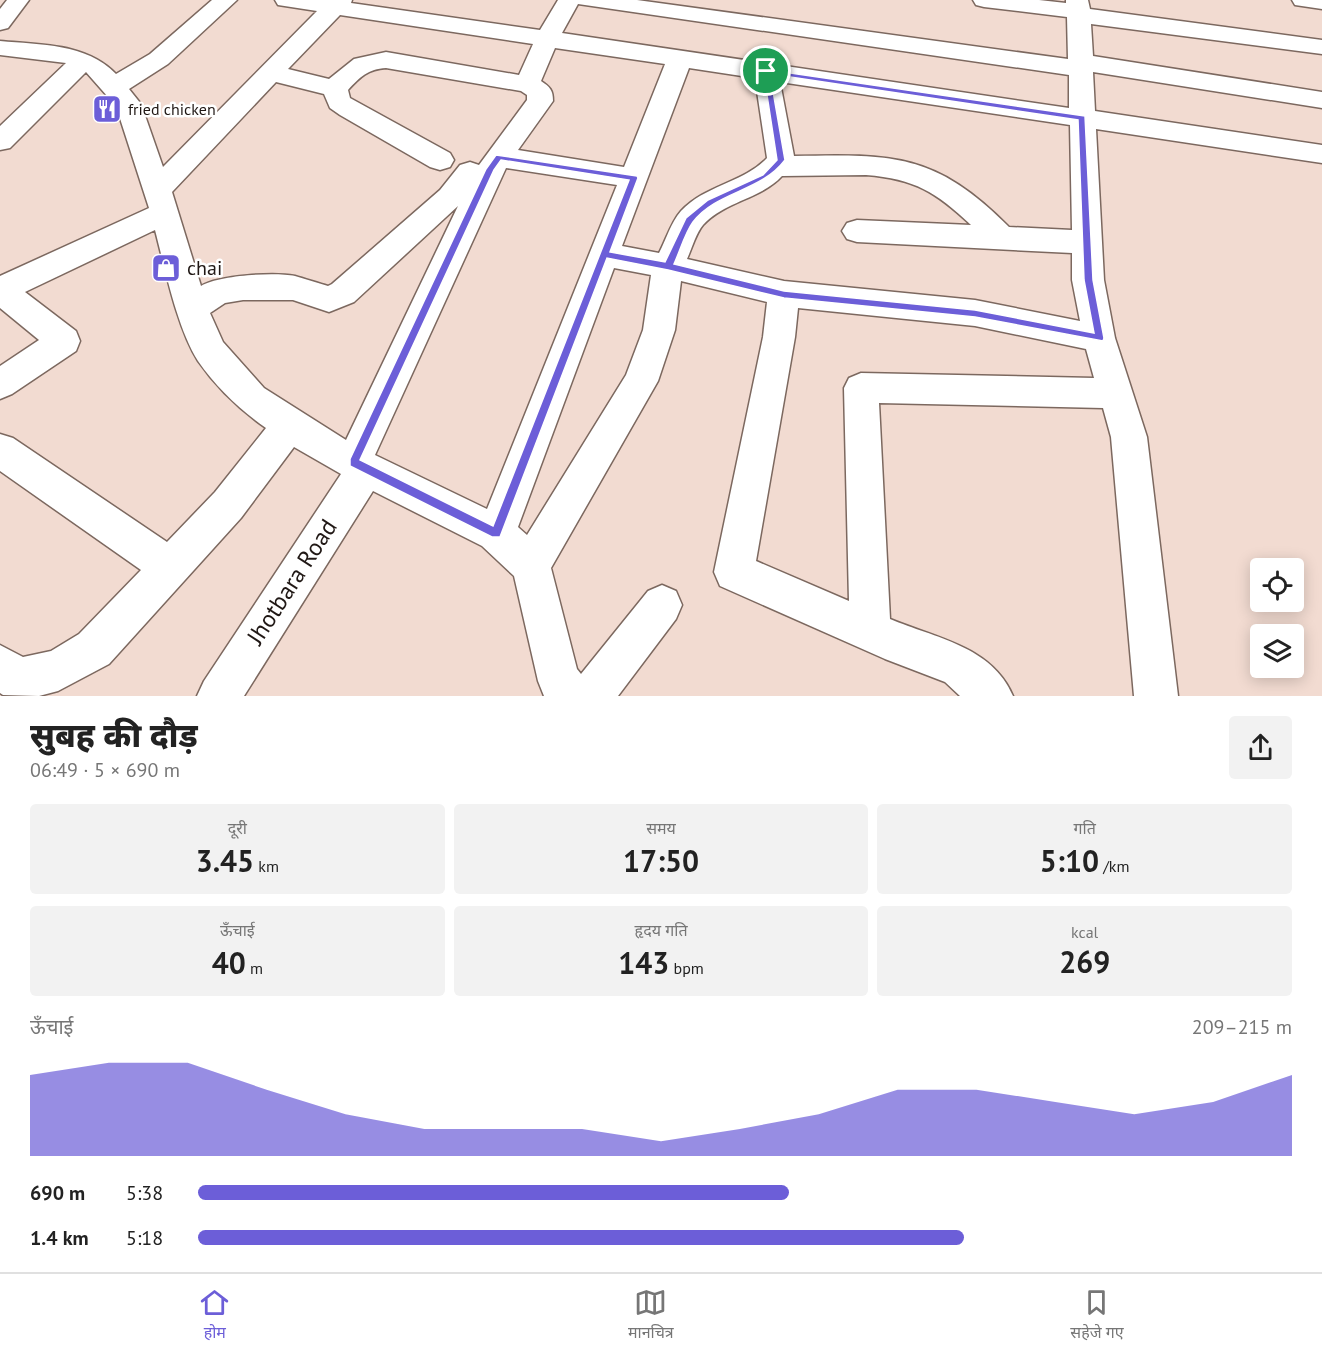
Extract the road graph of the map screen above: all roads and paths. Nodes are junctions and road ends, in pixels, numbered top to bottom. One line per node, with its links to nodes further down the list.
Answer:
1 (18, 0): 13 (street)
2 (226, 0): 25 (street)
3 (286, 0): 9 (street)
4 (569, 0): 14 (street)
5 (587, 0): 12 (street)
6 (984, 0): 11 (street)
7 (1303, 0): 8 (street)
8 (1322, 2)
9 (338, 4): 10 (street); 23 (street)
10 (419, 9): 14 (street)
11 (1078, 9): 15 (street); 21 (street)
12 (737, 21): 17 (street); 20 (street)
13 (0, 23)
14 (547, 39): 18 (street); 24 (street)
15 (1322, 47)
16 (0, 48): 19 (street)
17 (953, 51): 21 (street); 27 (street)
18 (680, 58): 20 (street); 36 (street)
19 (83, 61): 25 (street); 30 (street)
20 (724, 65): 22 (street)
21 (1081, 66): 28 (street); 29 (street)
22 (766, 71): 27 (street); 34 (street)
23 (271, 73): 26 (street); 37 (street)
24 (527, 84): 26 (street); 32 (street, Jhotbara Road)
25 (114, 87): 37 (street)
26 (335, 89): 33 (street)
27 (952, 99): 29 (street)
28 (1322, 99)
29 (1082, 118): 31 (street); 40 (street)
30 (0, 141)
31 (1322, 154)
32 (499, 157): 36 (street); 50 (street, Jhotbara Road)
33 (440, 160)
34 (775, 166): 39 (street); 42 (street)
35 (470, 172): 44 (street)
36 (634, 178): 41 (street)
37 (161, 202): 44 (street); 46 (street)
38 (857, 231): 39 (street)
39 (1001, 237): 40 (street)
40 (1087, 242): 45 (street)
41 (604, 254): 42 (street); 51 (street)
42 (668, 266): 43 (street); 52 (street)
43 (784, 294): 45 (street); 55 (street)
44 (192, 308): 48 (street)
45 (1099, 338): 47 (street)
46 (0, 384)
47 (1116, 393): 55 (street); 61 (street)
48 (290, 425): 50 (street); 53 (street)
49 (0, 450): 53 (street)
50 (360, 466): 51 (street); 57 (street, Jhotbara Road)
51 (496, 533): 52 (street)
52 (531, 565): 58 (street)
53 (170, 567): 56 (street)
54 (662, 605): 59 (street)
55 (870, 631): 60 (street)
56 (0, 666)
57 (219, 696)
58 (573, 696)
59 (591, 696)
60 (991, 696)
61 (1156, 696)

